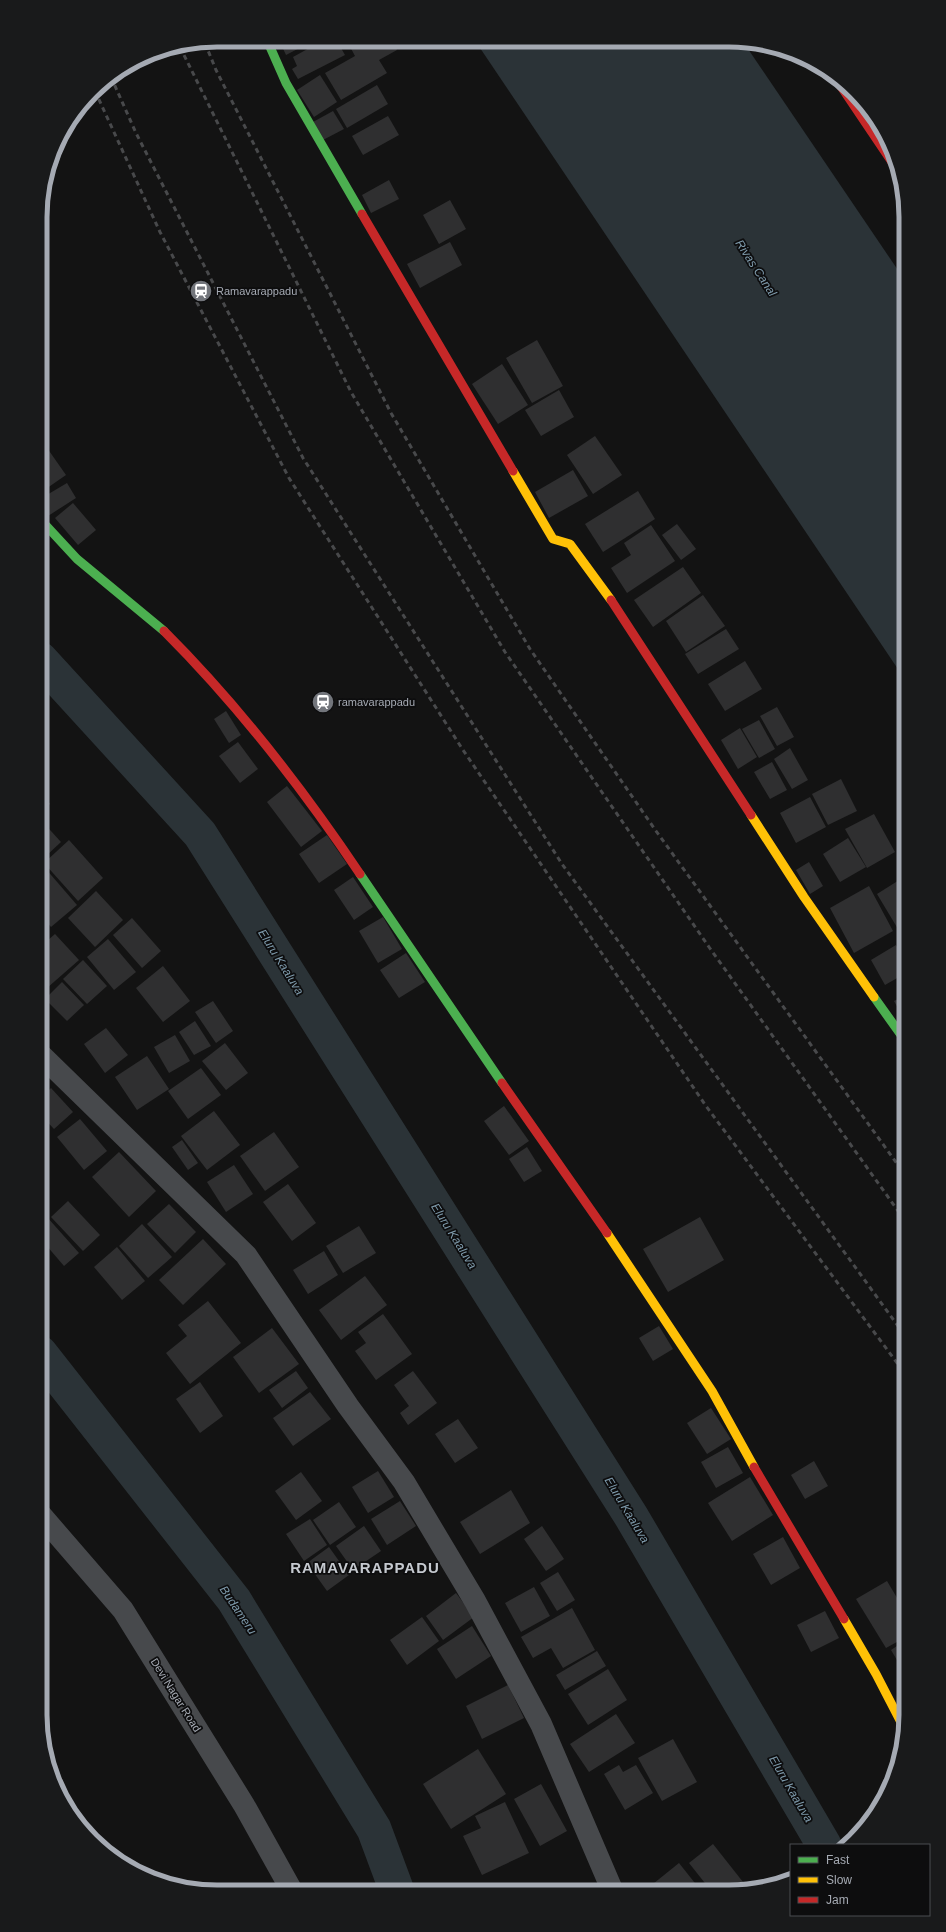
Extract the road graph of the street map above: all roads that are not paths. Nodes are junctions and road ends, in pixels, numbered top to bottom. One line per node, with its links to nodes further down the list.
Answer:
1 (270, 47): 5 (street)
2 (846, 94): 3 (street)
3 (887, 155)
4 (47, 527): 8 (street)
5 (899, 1032)
6 (47, 1061): 10 (street)
7 (47, 1522): 9 (street, Devi Nagar Road)
8 (899, 1718)
9 (289, 1885)
10 (610, 1885)

